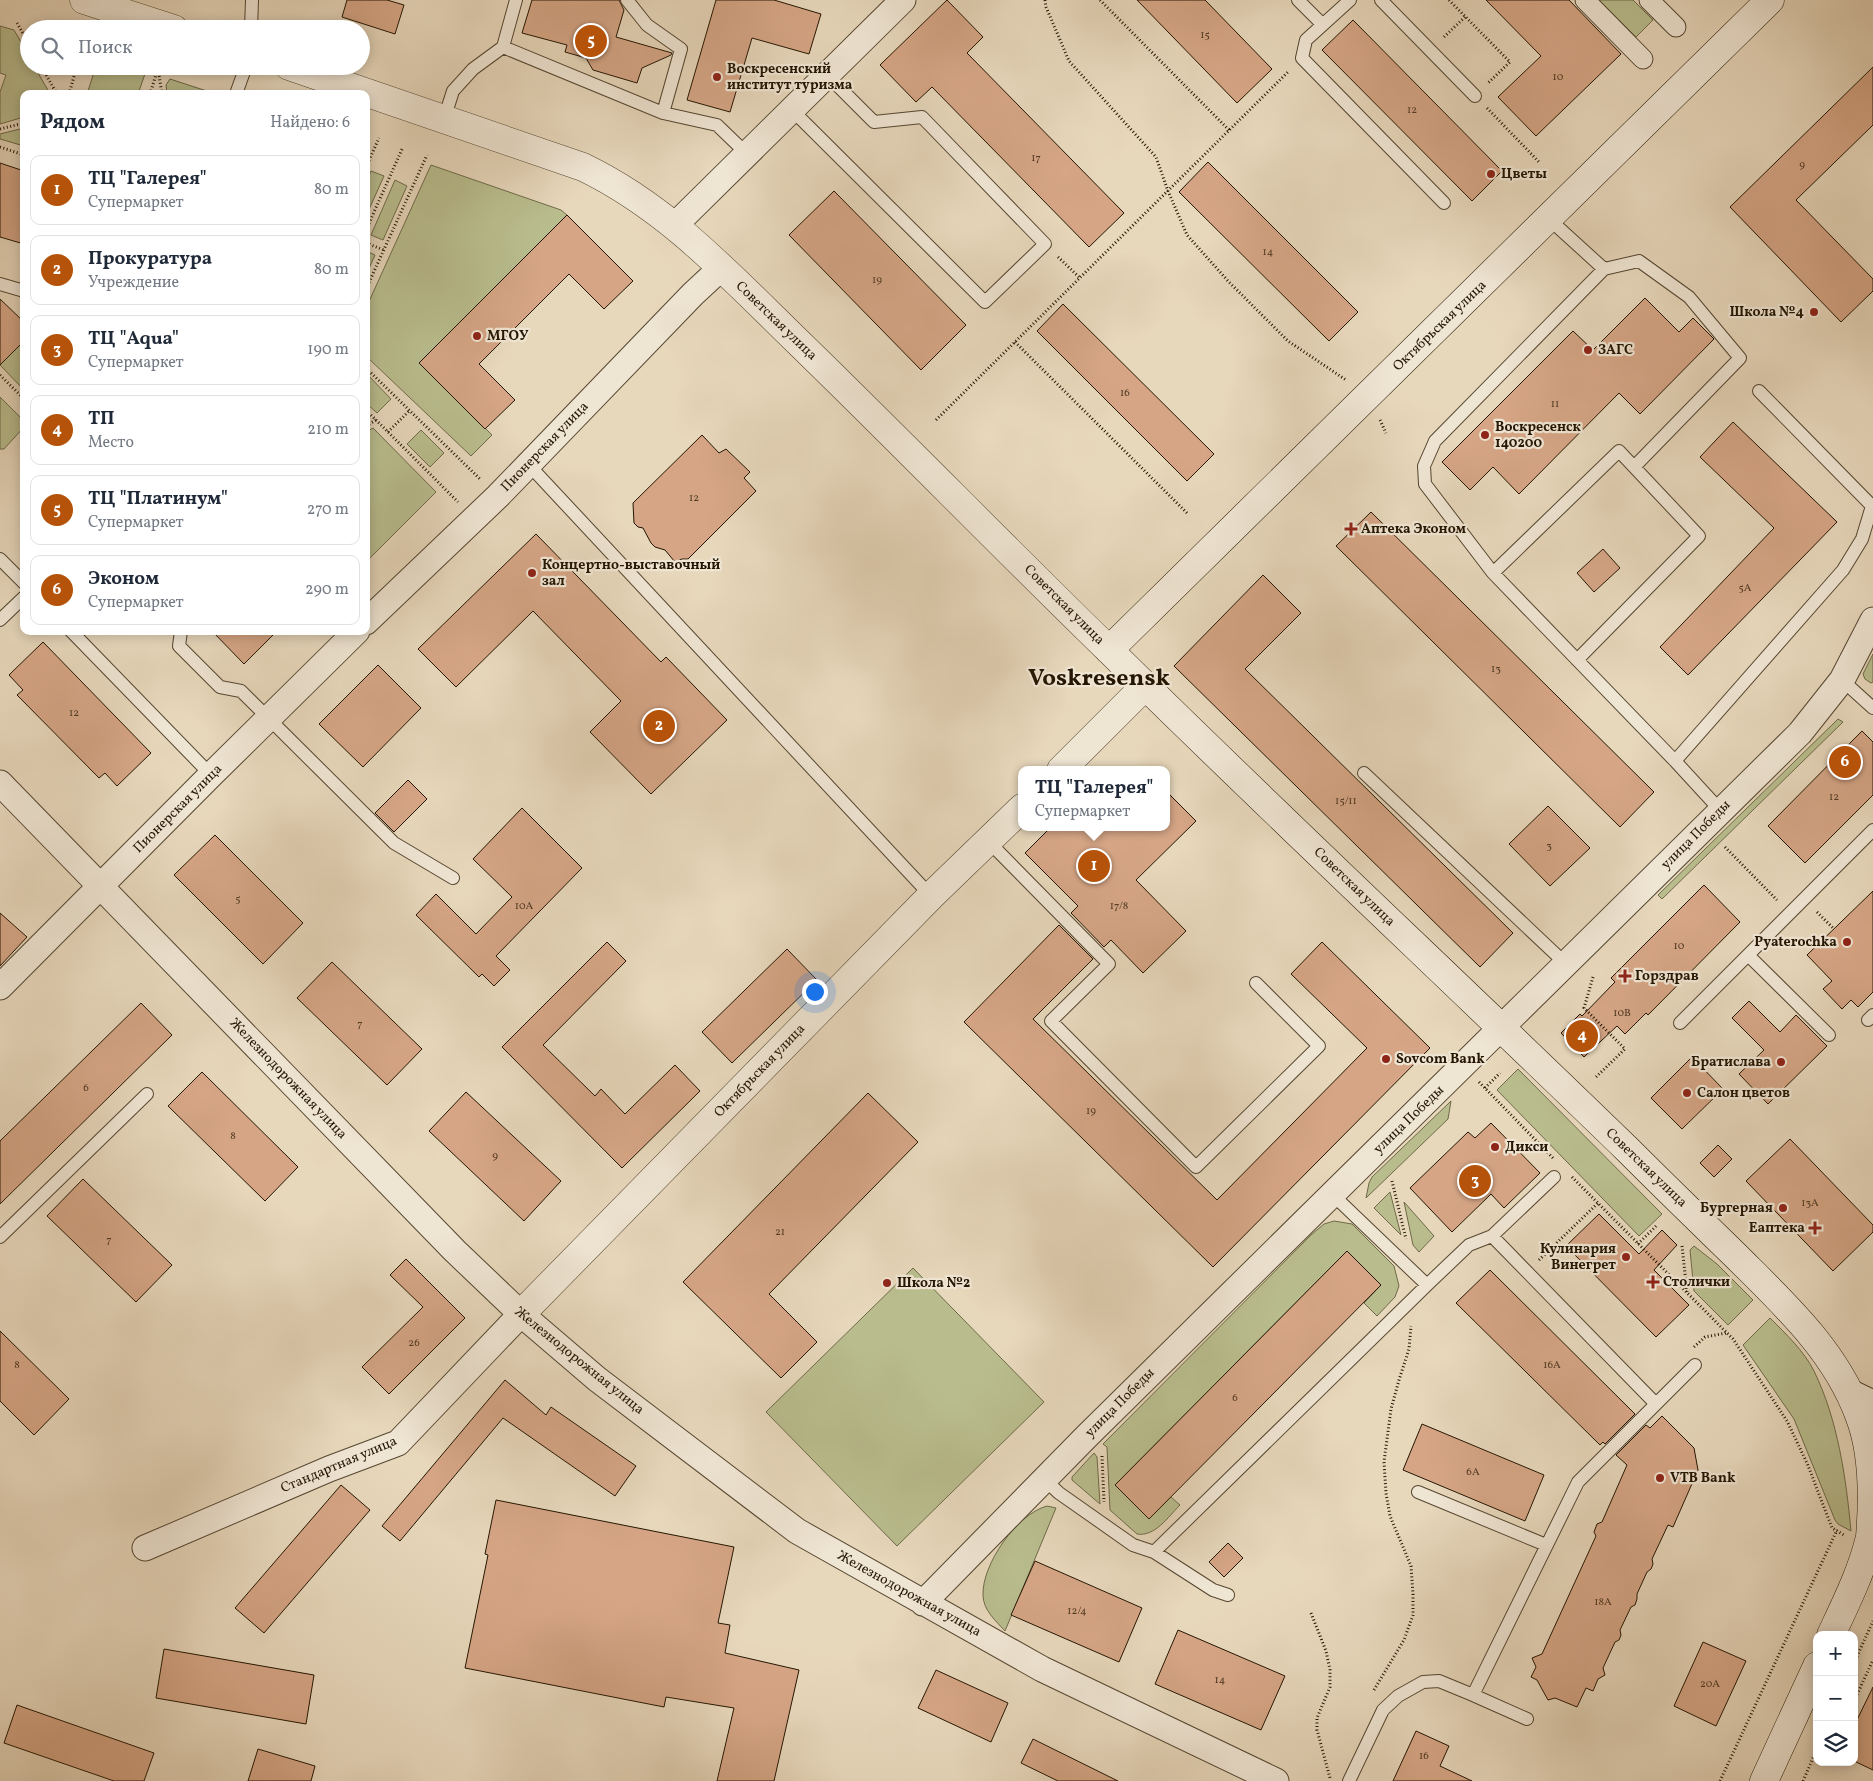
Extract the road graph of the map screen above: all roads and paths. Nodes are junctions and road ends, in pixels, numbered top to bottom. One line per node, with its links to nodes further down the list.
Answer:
1 (84, 0): 16 (main road)
2 (252, 0): 17 (lane)
3 (516, 0): 22 (lane)
4 (626, 0): 42 (lane)
5 (903, 0): 32 (street)
6 (1045, 0): 55 (path)
7 (1100, 0): 46 (path)
8 (1298, 0): 19 (lane)
9 (1350, 0): 19 (lane)
10 (1381, 0): 23 (lane)
11 (1449, 0): 15 (path)
12 (1585, 0): 25 (street)
13 (1648, 0): 20 (street)
14 (1770, 0): 57 (main road, Октябрьская улица)
15 (1465, 17): 23 (path); 40 (path)
16 (146, 20)
17 (251, 20)
18 (17, 23): 21 (path)
19 (1322, 24): 24 (lane)
20 (1676, 27)
21 (20, 28)
22 (502, 47): 42 (lane); 43 (lane)
23 (1430, 50): 40 (lane)
24 (1302, 58): 46 (path); 56 (lane)
25 (1643, 59)
26 (46, 75): 33 (path)
27 (74, 75): 34 (path)
28 (156, 75): 35 (path)
29 (159, 75): 36 (path)
30 (243, 75): 37 (lane)
31 (315, 75): 38 (main road, Советская улица)
32 (827, 75): 41 (street); 60 (lane)
33 (55, 90)
34 (70, 90)
35 (151, 90)
36 (161, 90)
37 (237, 90)
38 (358, 90)
39 (370, 94): 43 (main road, Советская улица)
40 (1475, 96): 54 (path)
41 (792, 110): 51 (street); 60 (lane)
42 (663, 113): 51 (lane)
43 (444, 120): 59 (main road, Советская улица)
44 (20, 124): 45 (path)
45 (0, 129)
46 (1229, 130): 55 (path)
47 (379, 138): 53 (path)
48 (0, 147): 50 (path)
49 (404, 147): 58 (path)
50 (20, 153)
51 (747, 154): 59 (street)
52 (427, 155): 62 (path)
53 (370, 158)
54 (1539, 162)
55 (1168, 191): 65 (path); 74 (path)
56 (1444, 203)
57 (1549, 219): 64 (lane); 74 (main road, Октябрьская улица)
58 (370, 221)
59 (675, 225): 63 (main road, Советская улица)
60 (1045, 244): 65 (path)
61 (370, 245): 62 (path)
62 (384, 250): 66 (path)
63 (721, 268): 82 (street, Пионерская улица); 97 (main road, Советская улица)
64 (1604, 269): 83 (lane); 88 (lane)
65 (1080, 278): 69 (path)
66 (370, 281)
67 (0, 284): 68 (lane)
68 (20, 290)
69 (1015, 342): 78 (path); 85 (path)
70 (370, 372): 75 (path)
71 (0, 375): 73 (path)
72 (1759, 391): 103 (lane)
73 (20, 395)
74 (1368, 396): 81 (path); 97 (main road, Октябрьская улица)
75 (410, 410): 80 (path); 84 (path)
76 (370, 414): 77 (path)
77 (376, 420): 79 (path); 80 (path)
78 (936, 420)
79 (370, 424)
80 (388, 432): 86 (path)
81 (1386, 433)
82 (528, 464): 84 (street, Пионерская улица); 115 (lane)
83 (1634, 467): 88 (lane); 98 (lane)
84 (498, 496): 86 (street, Пионерская улица)
85 (1188, 514)
86 (474, 518): 91 (street, Пионерская улица)
87 (0, 559): 89 (lane)
88 (1492, 573): 98 (lane)
89 (20, 579)
90 (20, 601): 92 (lane)
91 (370, 611)
92 (0, 620)
93 (1873, 620): 99 (street, улица Победы)
94 (74, 635): 106 (lane)
95 (180, 635): 102 (lane)
96 (353, 635): 102 (street, Пионерская улица)
97 (1109, 650): 100 (main road, Советская улица)
98 (1577, 660): 103 (lane)
99 (1842, 680): 101 (lane); 108 (street, улица Победы)
100 (1145, 686): 104 (main road); 125 (main road, Советская улица)
101 (1873, 708)
102 (268, 719): 106 (street, Пионерская улица); 113 (lane)
103 (1675, 761): 108 (lane)
104 (1065, 766)
105 (1364, 772): 120 (lane)
106 (211, 775): 114 (street, Пионерская улица)
107 (0, 783): 114 (street, Железнодорожная улица)
108 (1721, 811): 120 (street, улица Победы)
109 (1018, 812): 111 (main road, Октябрьская улица)
110 (1873, 830): 116 (lane)
111 (988, 841): 115 (main road, Октябрьская улица); 122 (lane)
112 (1725, 847): 117 (path)
113 (453, 878)
114 (100, 887): 123 (street, Пионерская улица); 148 (street, Железнодорожная улица)
115 (931, 896): 148 (main road, Октябрьская улица)
116 (1805, 898): 117 (lane); 118 (path)
117 (1790, 914): 119 (lane)
118 (1834, 929)
119 (1748, 955): 124 (lane); 126 (lane)
120 (1566, 964): 125 (street, улица Победы)
121 (1594, 977): 129 (path)
122 (1256, 984)
123 (0, 987)
124 (1680, 1024)
125 (1502, 1028): 127 (street, улица Победы); 150 (main road, Советская улица)
126 (1829, 1035)
127 (1463, 1066): 130 (path); 136 (street, улица Победы)
128 (1500, 1073): 130 (path)
129 (1596, 1077)
130 (1485, 1088): 132 (path)
131 (147, 1094): 140 (lane)
132 (1557, 1162)
133 (1570, 1175): 137 (path)
134 (1554, 1177): 139 (lane)
135 (1392, 1182): 143 (path)
136 (1332, 1194): 145 (lane); 153 (street, улица Победы)
137 (1598, 1203): 141 (path); 144 (path)
138 (1656, 1226): 141 (path)
139 (1492, 1236): 144 (lane); 145 (lane)
140 (0, 1237)
141 (1638, 1244): 146 (path)
142 (1682, 1246): 146 (path)
143 (1408, 1247)
144 (1526, 1272): 151 (lane)
145 (1427, 1285): 147 (lane)
146 (1687, 1292): 156 (path)
147 (1407, 1305): 160 (lane); 173 (path)
148 (520, 1314): 159 (street, Стандартная улица); 164 (street, Железнодорожная улица)
149 (1695, 1364): 151 (lane)
150 (1862, 1398): 162 (main road, Советская улица)
151 (1656, 1403): 158 (lane)
152 (1102, 1450): 155 (path)
153 (1045, 1480): 155 (lane); 164 (street, улица Победы)
154 (1418, 1492): 158 (lane)
155 (1106, 1525): 160 (lane)
156 (1837, 1530): 157 (path); 181 (path)
157 (1847, 1536)
158 (1546, 1545): 172 (lane)
159 (145, 1548)
160 (1154, 1552): 163 (lane)
161 (1873, 1561): 162 (street)
162 (1852, 1590): 167 (main road, Советская улица)
163 (1228, 1595)
164 (924, 1603): 179 (street, Железнодорожная улица)
165 (1311, 1613): 178 (path)
166 (1873, 1621): 168 (path)
167 (1833, 1631)
168 (1858, 1654)
169 (1873, 1660): 171 (path)
170 (1813, 1675): 182 (main road)
171 (1858, 1692)
172 (1473, 1695): 174 (lane); 180 (lane)
173 (1370, 1698)
174 (1527, 1719)
175 (1813, 1758): 177 (path)
176 (1813, 1761): 177 (path)
177 (1811, 1763): 183 (path)
178 (1334, 1769)
179 (1276, 1781)
180 (1349, 1781)
181 (1720, 1781)
182 (1764, 1781)
183 (1803, 1781)

